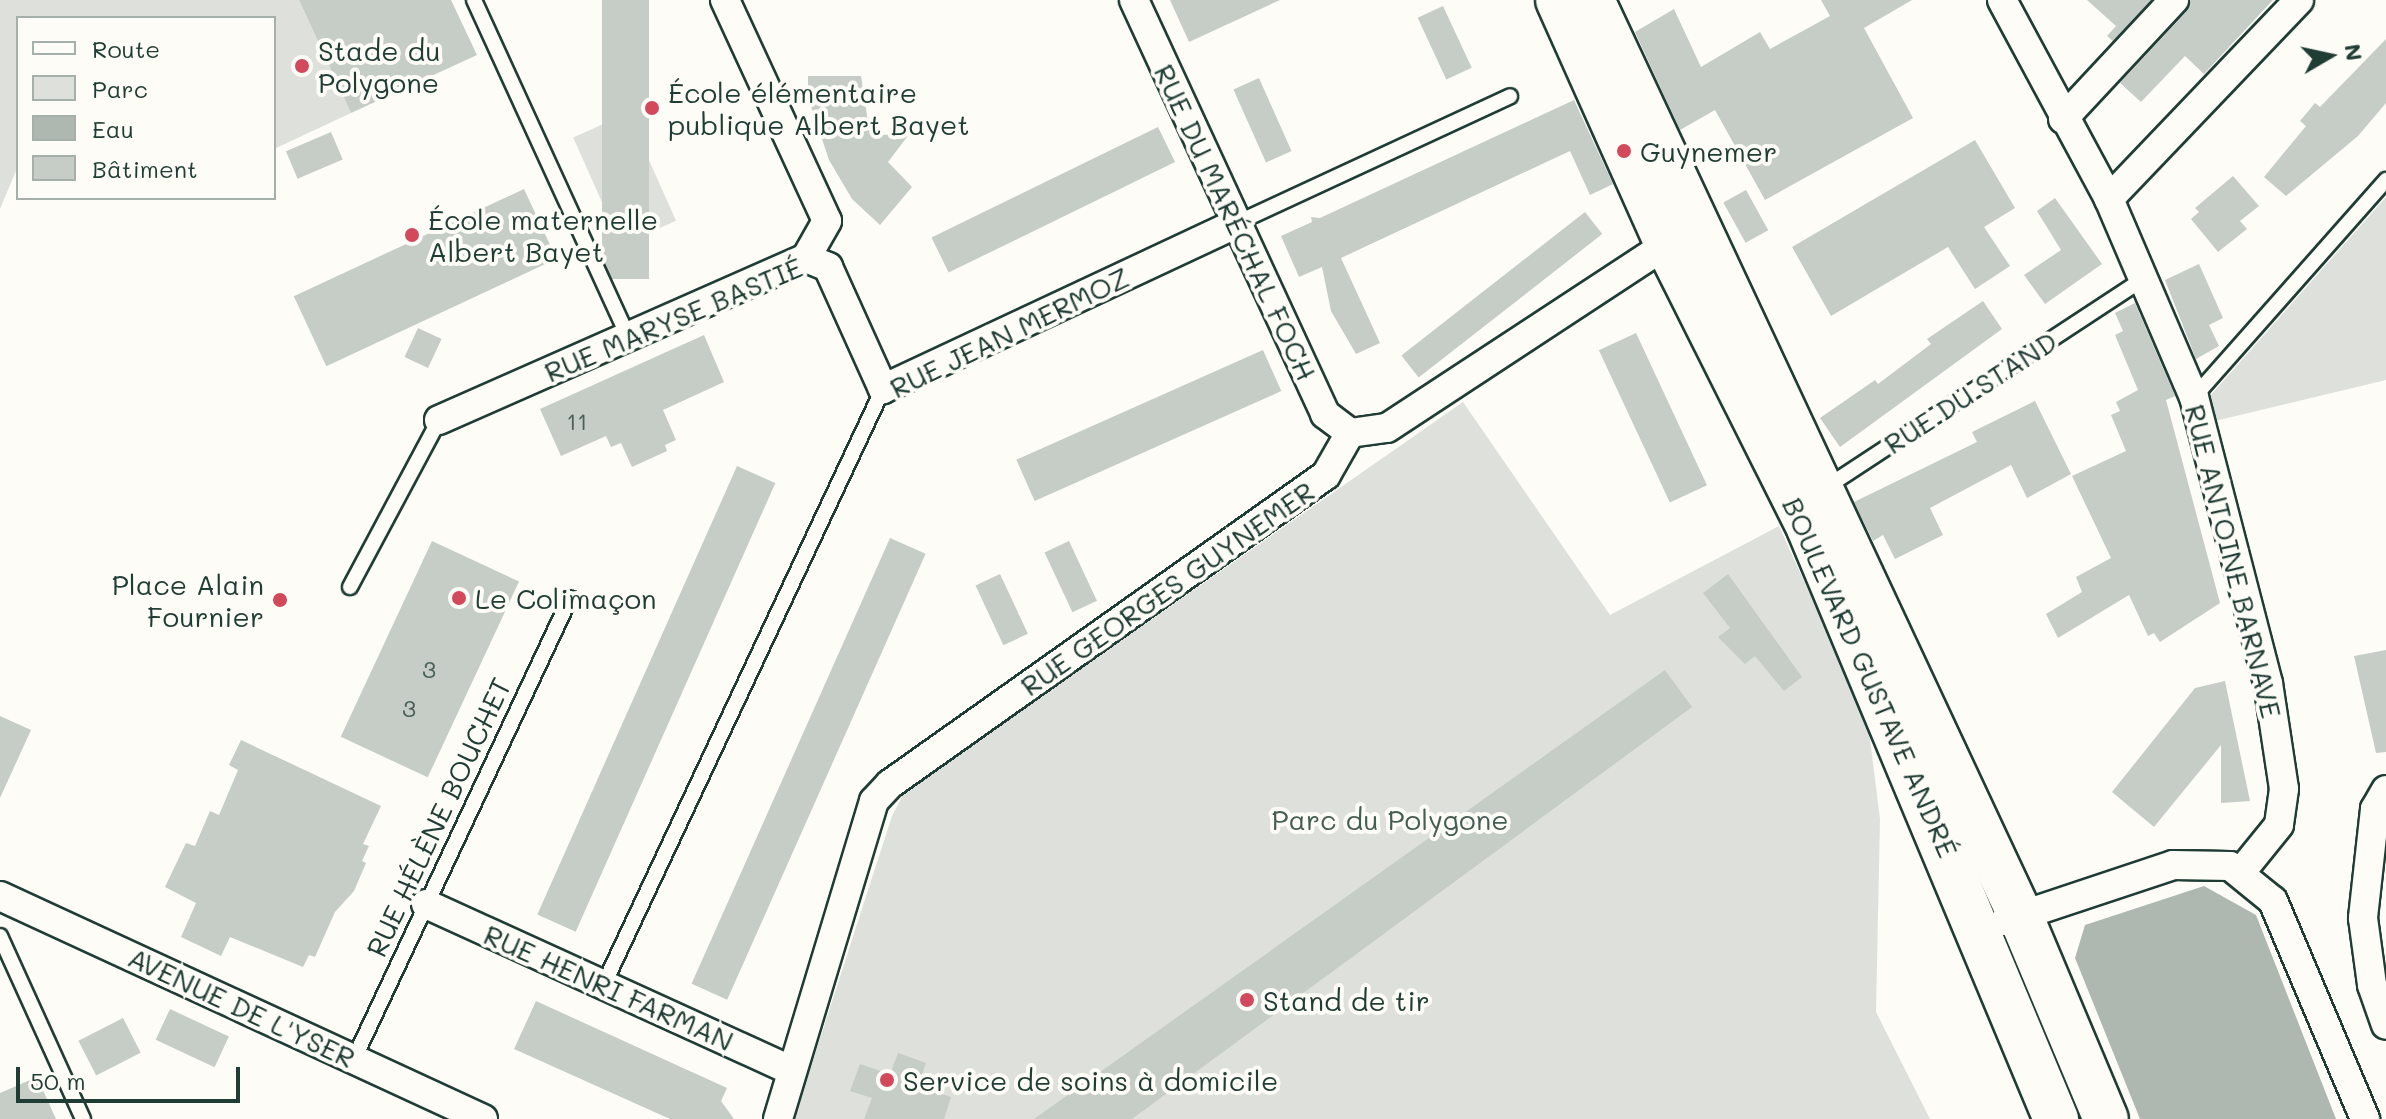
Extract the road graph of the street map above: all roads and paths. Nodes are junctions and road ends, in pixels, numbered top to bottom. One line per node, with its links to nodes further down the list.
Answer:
1 (474, 0): 18 (lane)
2 (725, 0): 15 (street)
3 (1134, 0): 13 (street, RUE DU MARÉCHAL FOCH)
4 (1558, 0): 14 (main road, BOULEVARD GUSTAVE ANDRÉ)
5 (1592, 0): 17 (main road, BOULEVARD GUSTAVE ANDRÉ)
6 (2002, 0): 10 (street, RUE ANTOINE BARNAVE)
7 (2174, 0): 10 (street)
8 (2299, 0): 12 (street)
9 (1510, 96): 13 (lane, RUE JEAN MERMOZ)
10 (2063, 119): 12 (street, RUE ANTOINE BARNAVE)
11 (2386, 180): 20 (lane)
12 (2109, 199): 16 (street, RUE ANTOINE BARNAVE)
13 (1237, 223): 19 (street, RUE JEAN MERMOZ); 22 (street, RUE DU MARÉCHAL FOCH)
14 (1667, 244): 17 (street); 22 (street); 23 (main road, BOULEVARD GUSTAVE ANDRÉ)
15 (806, 258): 18 (street, RUE MARYSE BASTIÉ); 19 (street, RUE MARYSE BASTIÉ)
16 (2145, 277): 20 (street, RUE ANTOINE BARNAVE); 23 (lane, RUE DU STAND)
17 (1727, 290): 23 (main road, BOULEVARD GUSTAVE ANDRÉ)
18 (627, 334): 21 (street, RUE MARYSE BASTIÉ)
19 (883, 389): 34 (lane, RUE JEAN MERMOZ)
20 (2194, 397): 28 (street, RUE ANTOINE BARNAVE)
21 (439, 420): 24 (lane)
22 (1350, 433): 37 (street, RUE GEORGES GUYNEMER)
23 (1812, 502): 27 (main road, BOULEVARD GUSTAVE ANDRÉ); 31 (main road, BOULEVARD GUSTAVE ANDRÉ)
24 (350, 587)
25 (570, 598): 30 (lane, RUE HÉLÈNE BOUCHET)
26 (2386, 790): 35 (street)
27 (1929, 808): 31 (street); 41 (main road, BOULEVARD GUSTAVE ANDRÉ)
28 (2241, 872): 31 (street); 43 (street)
29 (0, 896): 36 (street, AVENUE DE L'YSER)
30 (426, 904): 34 (street, RUE HENRI FARMAN); 36 (lane, RUE HÉLÈNE BOUCHET)
31 (2013, 919): 33 (lane); 42 (main road, BOULEVARD GUSTAVE ANDRÉ)
32 (0, 936): 38 (lane)
33 (2028, 978)
34 (604, 984): 37 (street, RUE HENRI FARMAN)
35 (2386, 1025)
36 (354, 1059): 39 (street, AVENUE DE L'YSER)
37 (792, 1071): 40 (street, RUE GEORGES GUYNEMER)
38 (83, 1119)
39 (483, 1119)
40 (778, 1119)
41 (2056, 1119)
42 (2106, 1119)
43 (2365, 1119)

